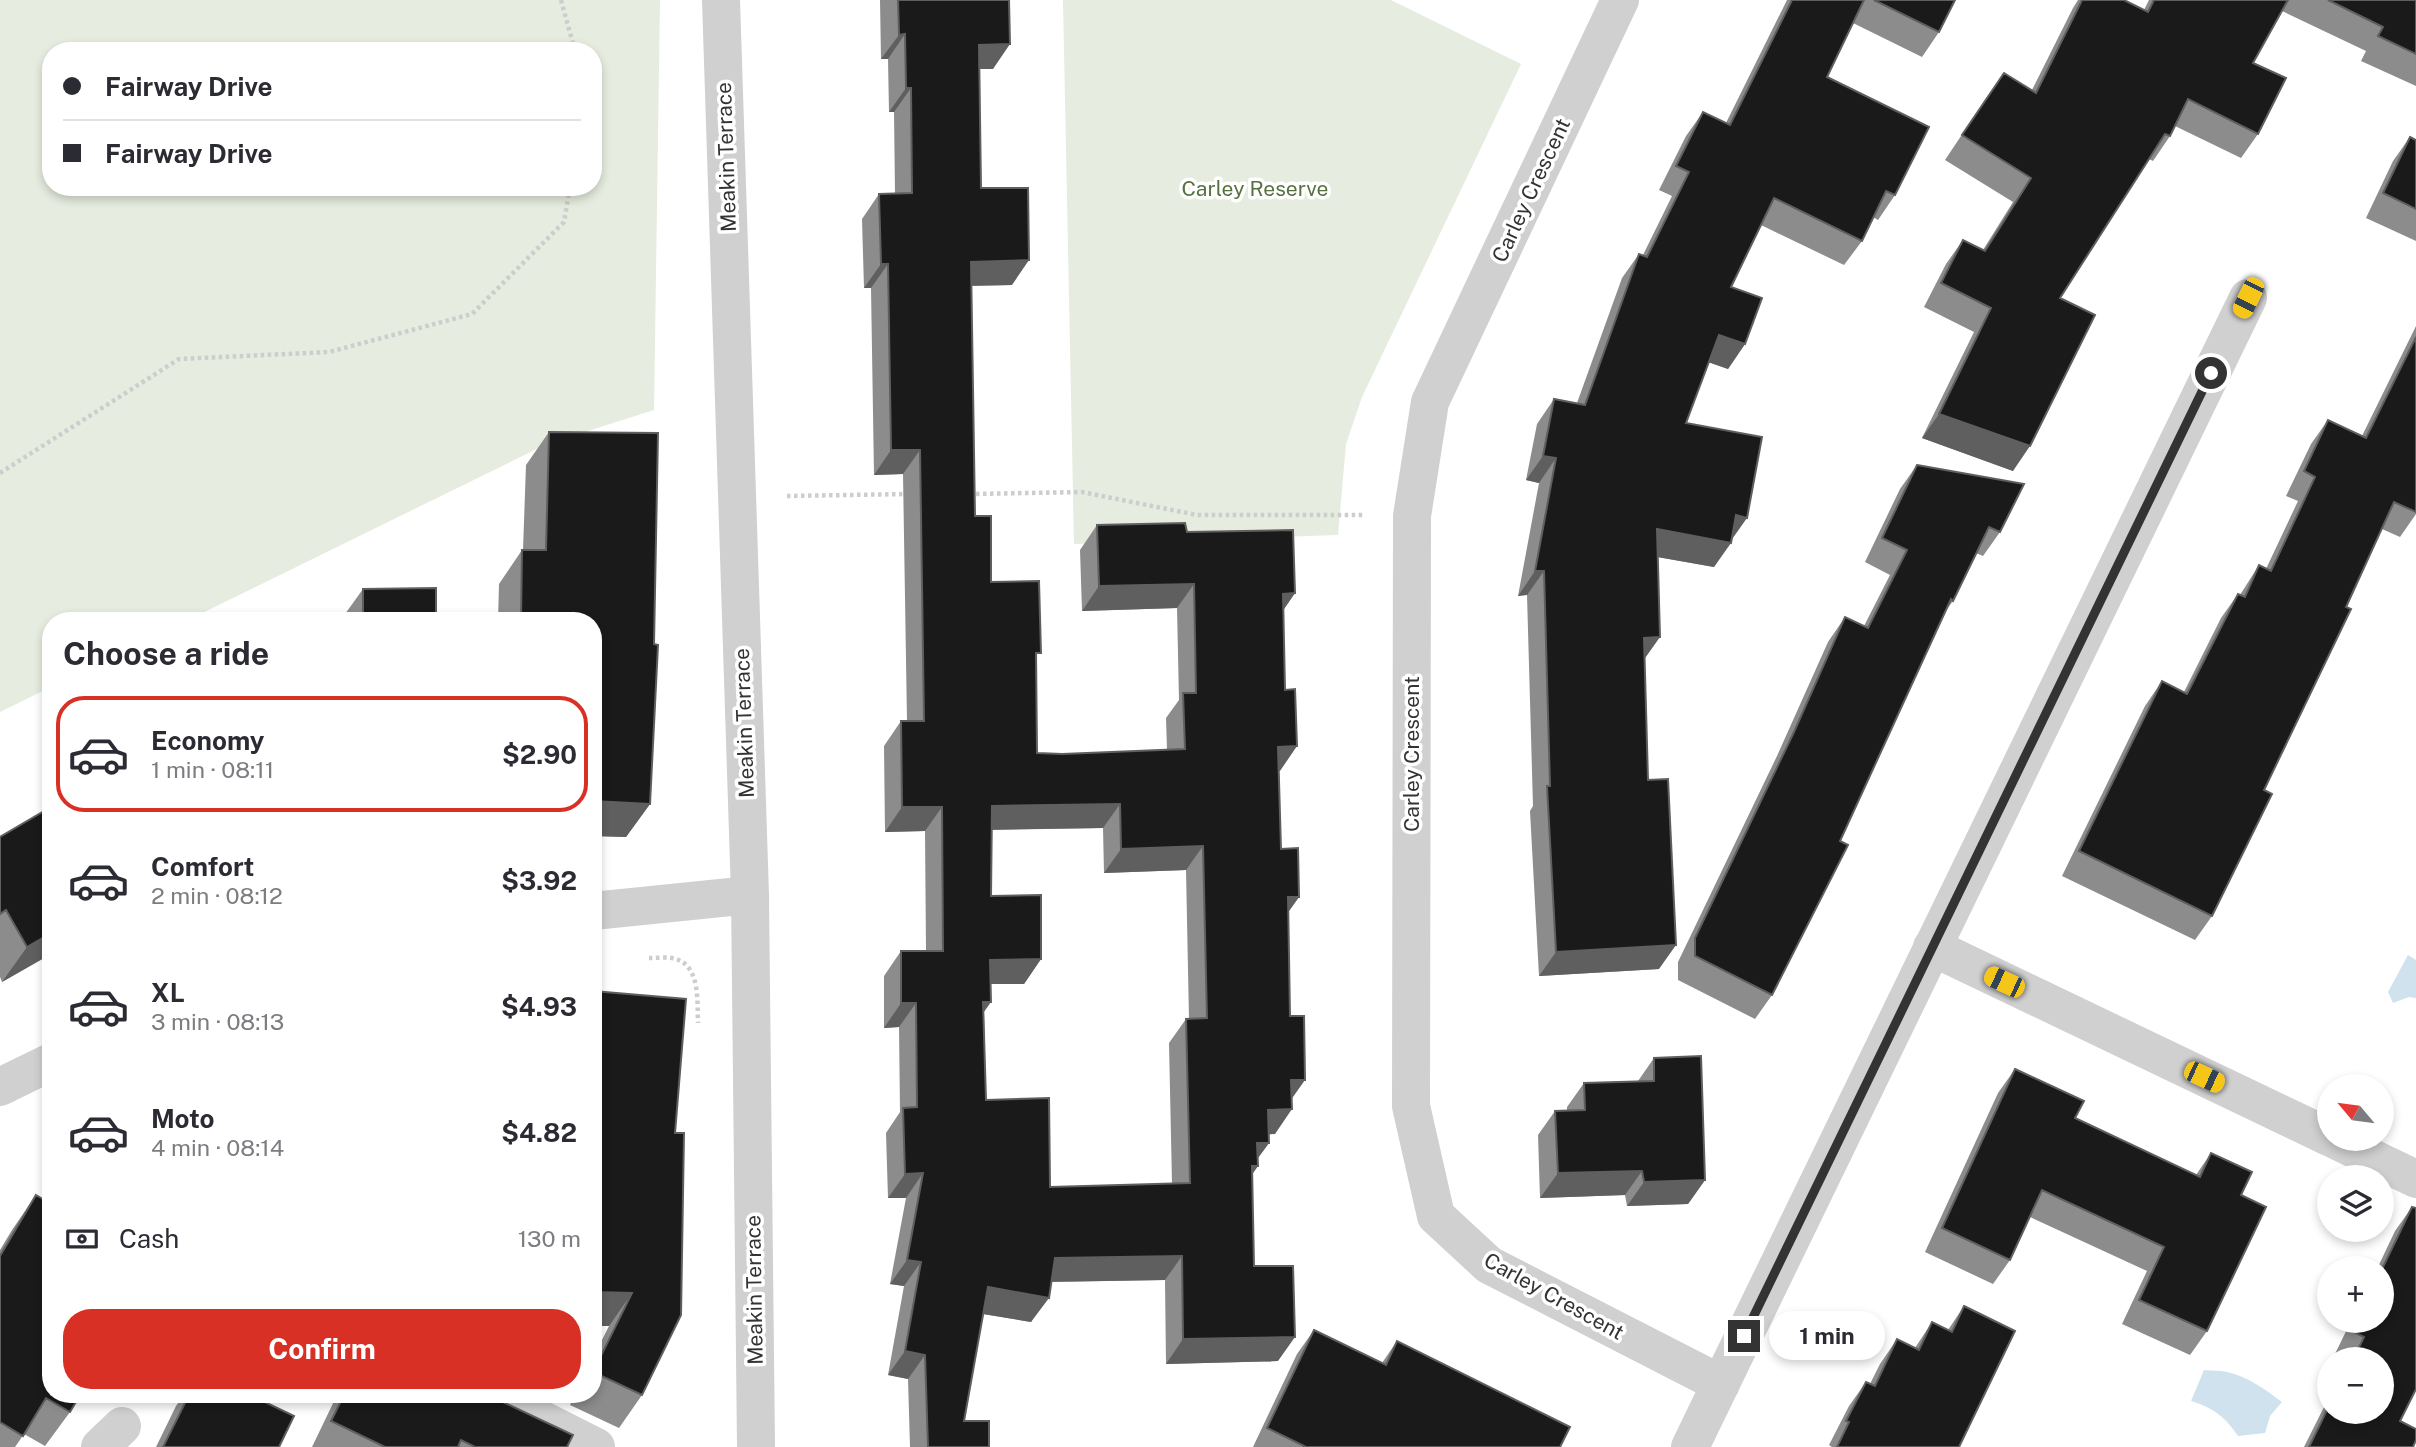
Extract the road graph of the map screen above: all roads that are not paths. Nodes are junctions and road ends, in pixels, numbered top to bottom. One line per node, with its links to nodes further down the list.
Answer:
1 (721, 0): 4 (street, Meakin Terrace)
2 (1620, 0): 12 (street, Carley Crescent)
3 (2248, 298): 6 (street)
4 (750, 895): 5 (street); 15 (street, Meakin Terrace)
5 (602, 910)
6 (1931, 947): 9 (street); 12 (street)
7 (42, 1066): 8 (street)
8 (0, 1087)
9 (2317, 1131)
10 (2360, 1152): 11 (street)
11 (2416, 1179)
12 (1721, 1384): 16 (street)
13 (512, 1404): 14 (street)
14 (596, 1447)
15 (755, 1447)
16 (1690, 1447)

